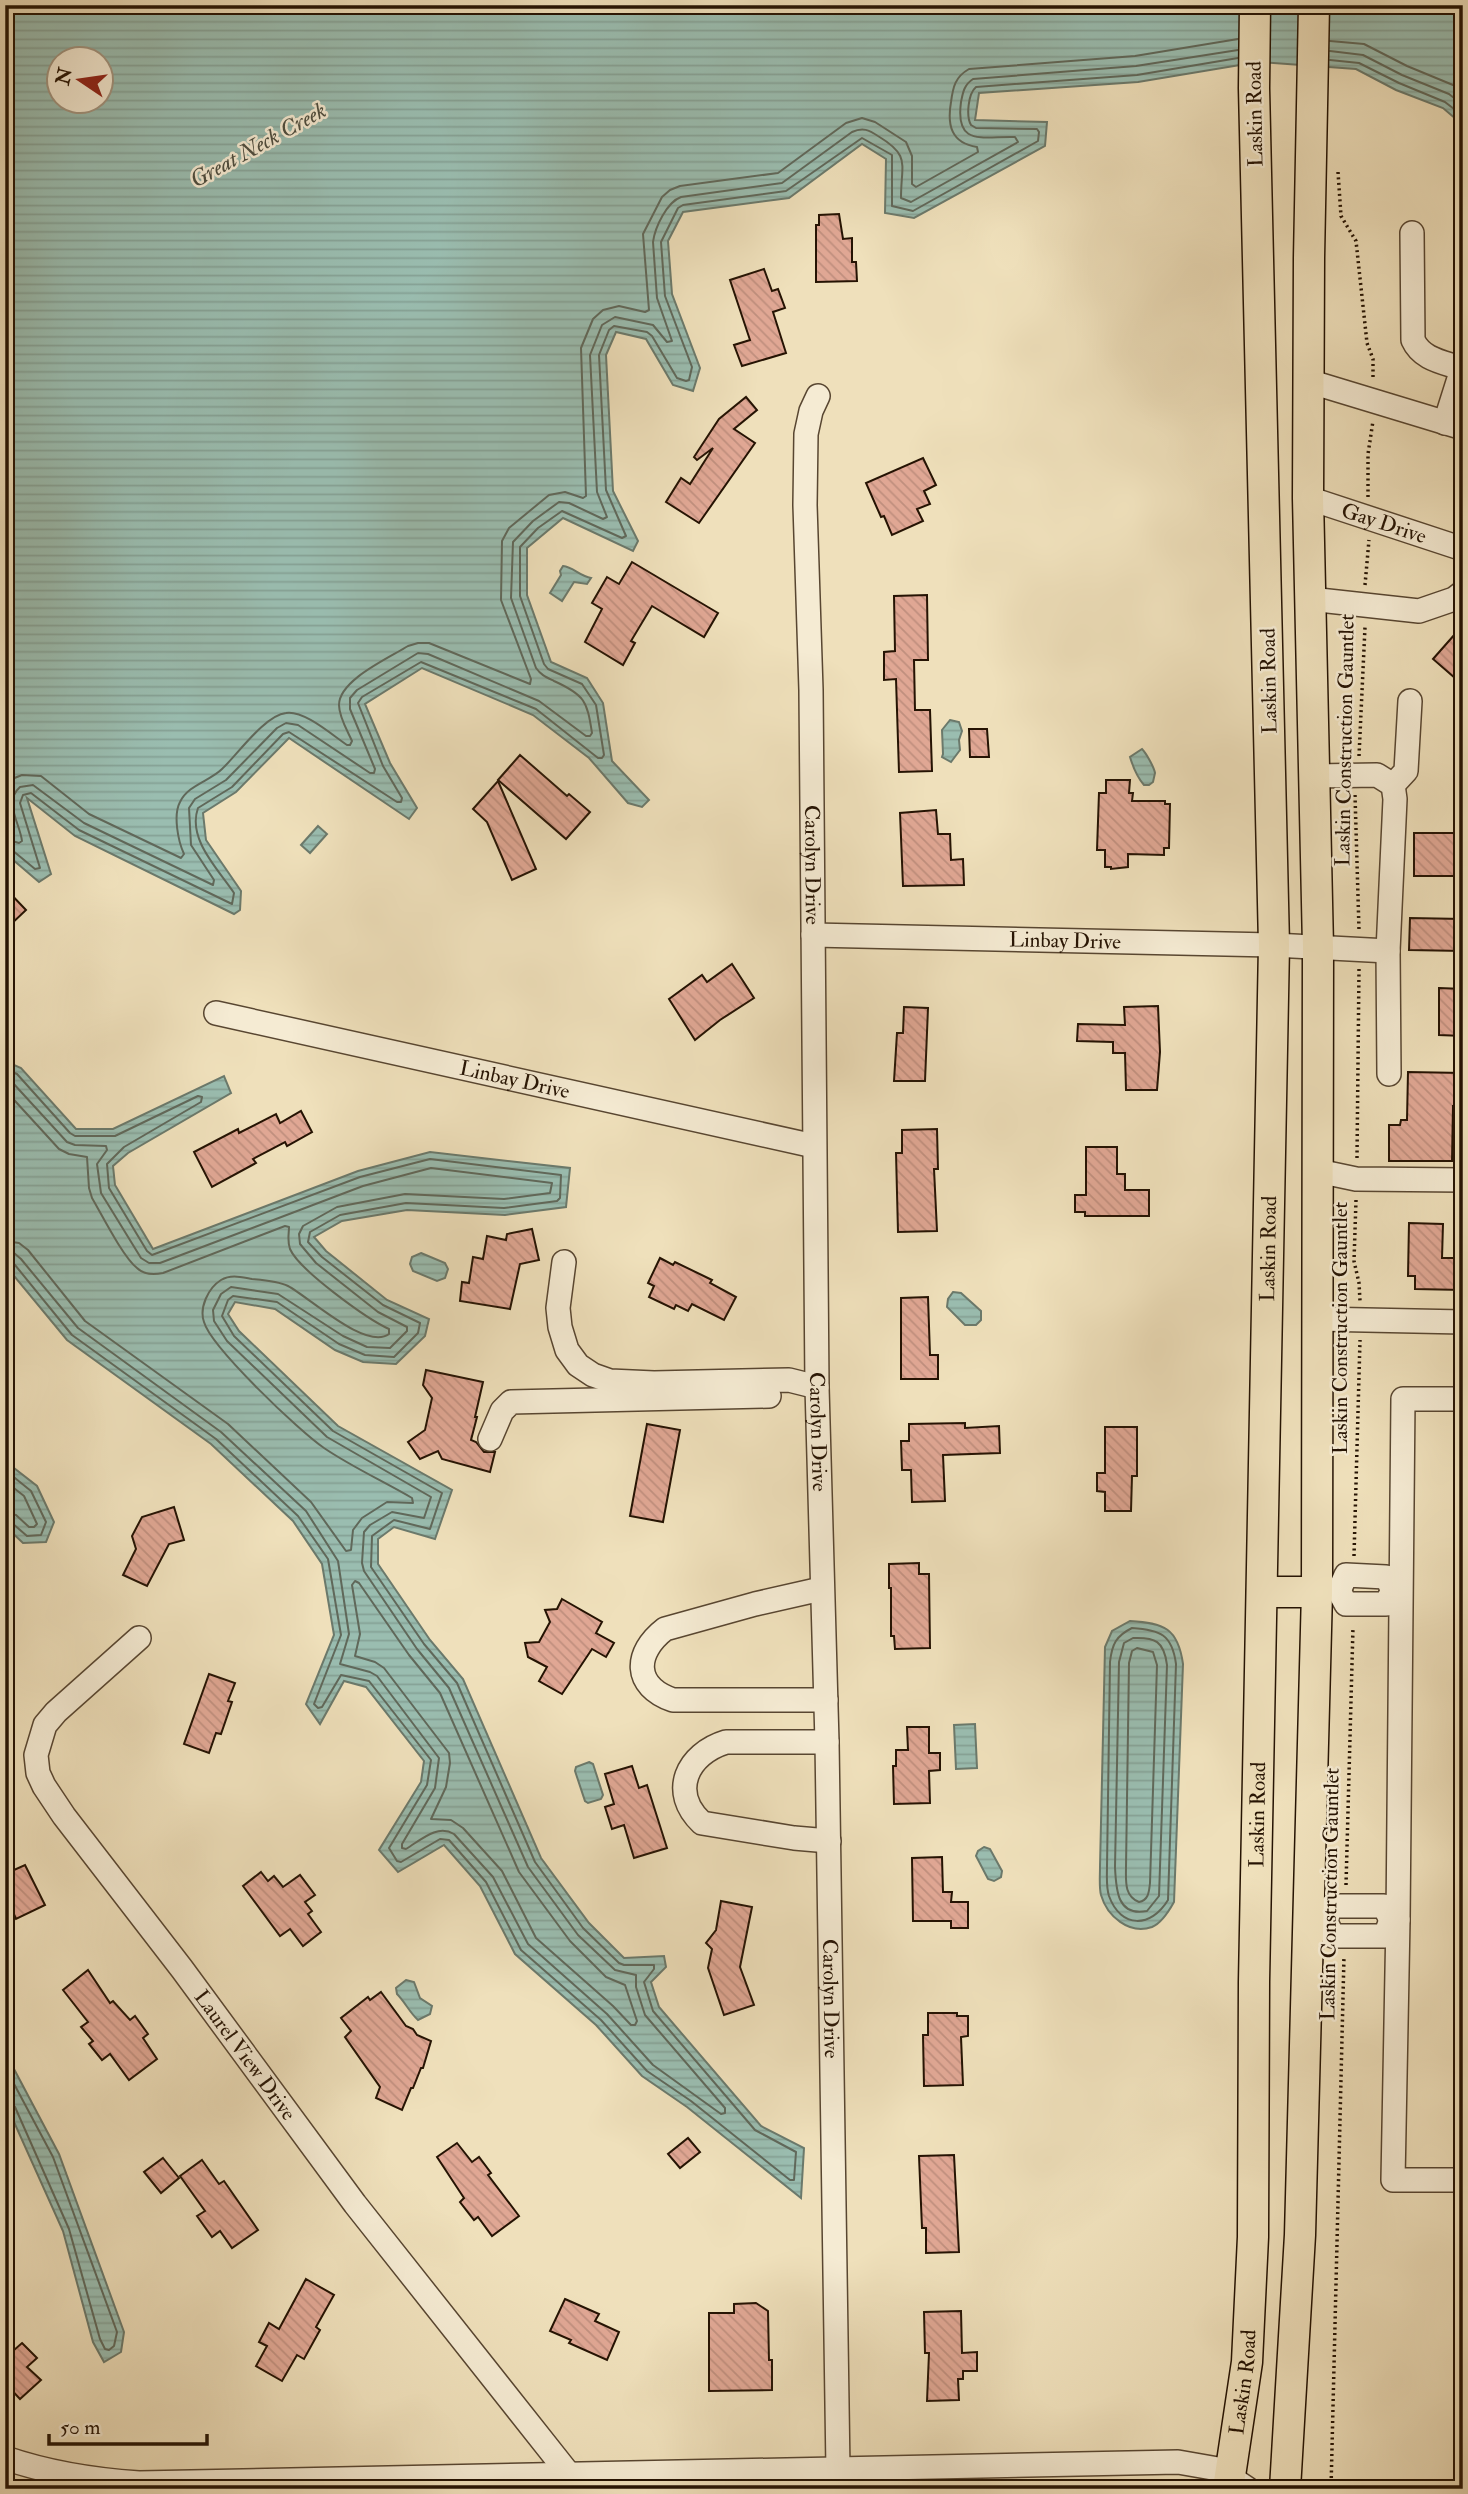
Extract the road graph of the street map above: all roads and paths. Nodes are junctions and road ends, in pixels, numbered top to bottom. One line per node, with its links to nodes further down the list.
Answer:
1 (1255, 5): 21 (main road, Laskin Road)
2 (1314, 5): 6 (main road, Laskin Road)
3 (1341, 216): 8 (path, Laskin Construction Gauntlet)
4 (1412, 233): 5 (street)
5 (1463, 368): 9 (street)
6 (1308, 382): 8 (street); 10 (main road, Laskin Road)
7 (818, 396): 20 (street, Carolyn Drive)
8 (1374, 400): 9 (street); 11 (path, Laskin Construction Gauntlet)
9 (1454, 425)
10 (1308, 498): 11 (street, Gay Drive); 14 (main road, Laskin Road)
11 (1369, 519): 12 (street, Gay Drive); 15 (path, Laskin Construction Gauntlet)
12 (1463, 549)
13 (1463, 592): 15 (street)
14 (1310, 599): 15 (street); 18 (main road, Laskin Road)
15 (1364, 604): 17 (path, Laskin Construction Gauntlet)
16 (1410, 701): 19 (street)
17 (1356, 775): 18 (street); 19 (street); 23 (path, Laskin Construction Gauntlet)
18 (1314, 776): 22 (main road, Laskin Road)
19 (1393, 785): 24 (street)
20 (813, 935): 21 (street, Linbay Drive); 27 (street, Carolyn Drive)
21 (1274, 945): 22 (street, Linbay Drive); 41 (main road, Laskin Road)
22 (1318, 947): 23 (street, Linbay Drive); 28 (main road, Laskin Road)
23 (1360, 951): 24 (street, Linbay Drive); 29 (path, Laskin Construction Gauntlet)
24 (1388, 951): 26 (street)
25 (216, 1013): 27 (street, Linbay Drive)
26 (1389, 1074)
27 (814, 1146): 35 (street, Carolyn Drive)
28 (1318, 1171): 29 (street); 32 (main road, Laskin Road)
29 (1356, 1180): 30 (street); 33 (path, Laskin Construction Gauntlet)
30 (1463, 1180)
31 (564, 1262): 35 (street)
32 (1317, 1319): 33 (street); 40 (main road, Laskin Road)
33 (1360, 1320): 34 (street); 40 (path, Laskin Construction Gauntlet)
34 (1463, 1322)
35 (817, 1387): 37 (street); 38 (street, Carolyn Drive)
36 (1463, 1399): 39 (street)
37 (490, 1439)
38 (821, 1590): 43 (street, Carolyn Drive); 43 (street)
39 (1397, 1590): 40 (street); 48 (street)
40 (1341, 1591): 41 (main road); 46 (path, Laskin Construction Gauntlet); 47 (main road, Laskin Road)
41 (1262, 1592): 55 (main road, Laskin Road)
42 (139, 1638): 53 (street, Laurel View Drive)
43 (825, 1700): 44 (street, Carolyn Drive)
44 (827, 1742): 45 (street, Carolyn Drive); 45 (street)
45 (829, 1841): 52 (street, Carolyn Drive)
46 (1345, 1906): 47 (street); 48 (street)
47 (1317, 1920): 49 (street); 56 (main road, Laskin Road)
48 (1395, 1920): 49 (street); 50 (street)
49 (1345, 1936): 57 (path, Laskin Construction Gauntlet)
50 (1463, 2180)
51 (5, 2458): 54 (street)
52 (838, 2470): 53 (street); 55 (street)
53 (568, 2473): 54 (street)
54 (55, 2482)
55 (1235, 2484)
56 (1285, 2489)
57 (1331, 2489)

